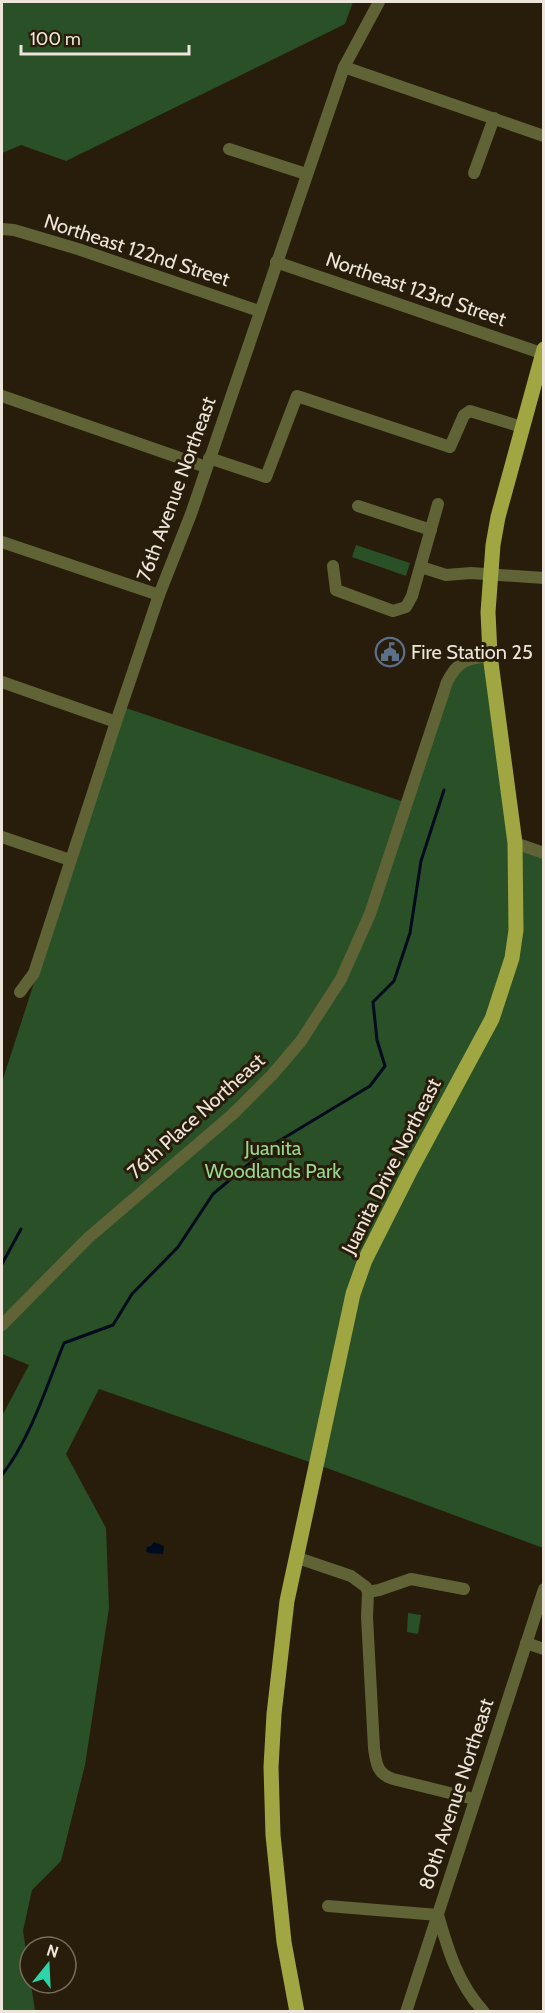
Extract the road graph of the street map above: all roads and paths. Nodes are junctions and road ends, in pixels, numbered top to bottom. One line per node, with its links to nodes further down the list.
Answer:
1 (379, 2): 2 (street, 76th Avenue Northeast)
2 (344, 67): 3 (street); 7 (street, 76th Avenue Northeast)
3 (494, 118): 4 (street); 6 (street)
4 (543, 136)
5 (229, 149): 7 (street)
6 (474, 173)
7 (306, 174): 9 (street, 76th Avenue Northeast)
8 (2, 228): 10 (street, Northeast 122nd Street)
9 (276, 262): 10 (street, 76th Avenue Northeast); 11 (street, Northeast 123rd Street)
10 (259, 311): 14 (street, 76th Avenue Northeast)
11 (543, 352): 13 (main road, Juanita Drive Northeast)
12 (2, 396): 14 (street)
13 (522, 427): 14 (street); 21 (main road, Juanita Drive Northeast)
14 (208, 463): 23 (street, 76th Avenue Northeast)
15 (438, 504): 17 (street)
16 (358, 506): 17 (street)
17 (431, 530): 20 (street)
18 (2, 542): 23 (street)
19 (333, 566): 20 (street)
20 (421, 567): 21 (street)
21 (490, 575): 22 (street); 24 (main road, Juanita Drive Northeast)
22 (543, 578)
23 (159, 596): 26 (street, 76th Avenue Northeast)
24 (490, 655): 28 (main road, Juanita Drive Northeast); 32 (street, 76th Place Northeast)
25 (2, 682): 26 (street)
26 (116, 722): 30 (street, 76th Avenue Northeast)
27 (2, 837): 30 (street)
28 (514, 843): 29 (street); 33 (main road, Juanita Drive Northeast)
29 (543, 853)
30 (70, 860): 31 (street, 76th Avenue Northeast)
31 (20, 992)
32 (2, 1325)
33 (295, 1557): 36 (street); 42 (main road, Juanita Drive Northeast)
34 (464, 1589): 36 (street)
35 (543, 1589): 37 (street, 80th Avenue Northeast)
36 (368, 1592): 39 (street)
37 (526, 1643): 38 (street); 39 (street, 80th Avenue Northeast)
38 (543, 1649)
39 (474, 1799): 41 (street, 80th Avenue Northeast)
40 (328, 1906): 41 (street)
41 (438, 1915): 43 (street, 80th Avenue Northeast); 44 (street)
42 (297, 2012)
43 (406, 2012)
44 (484, 2012)

